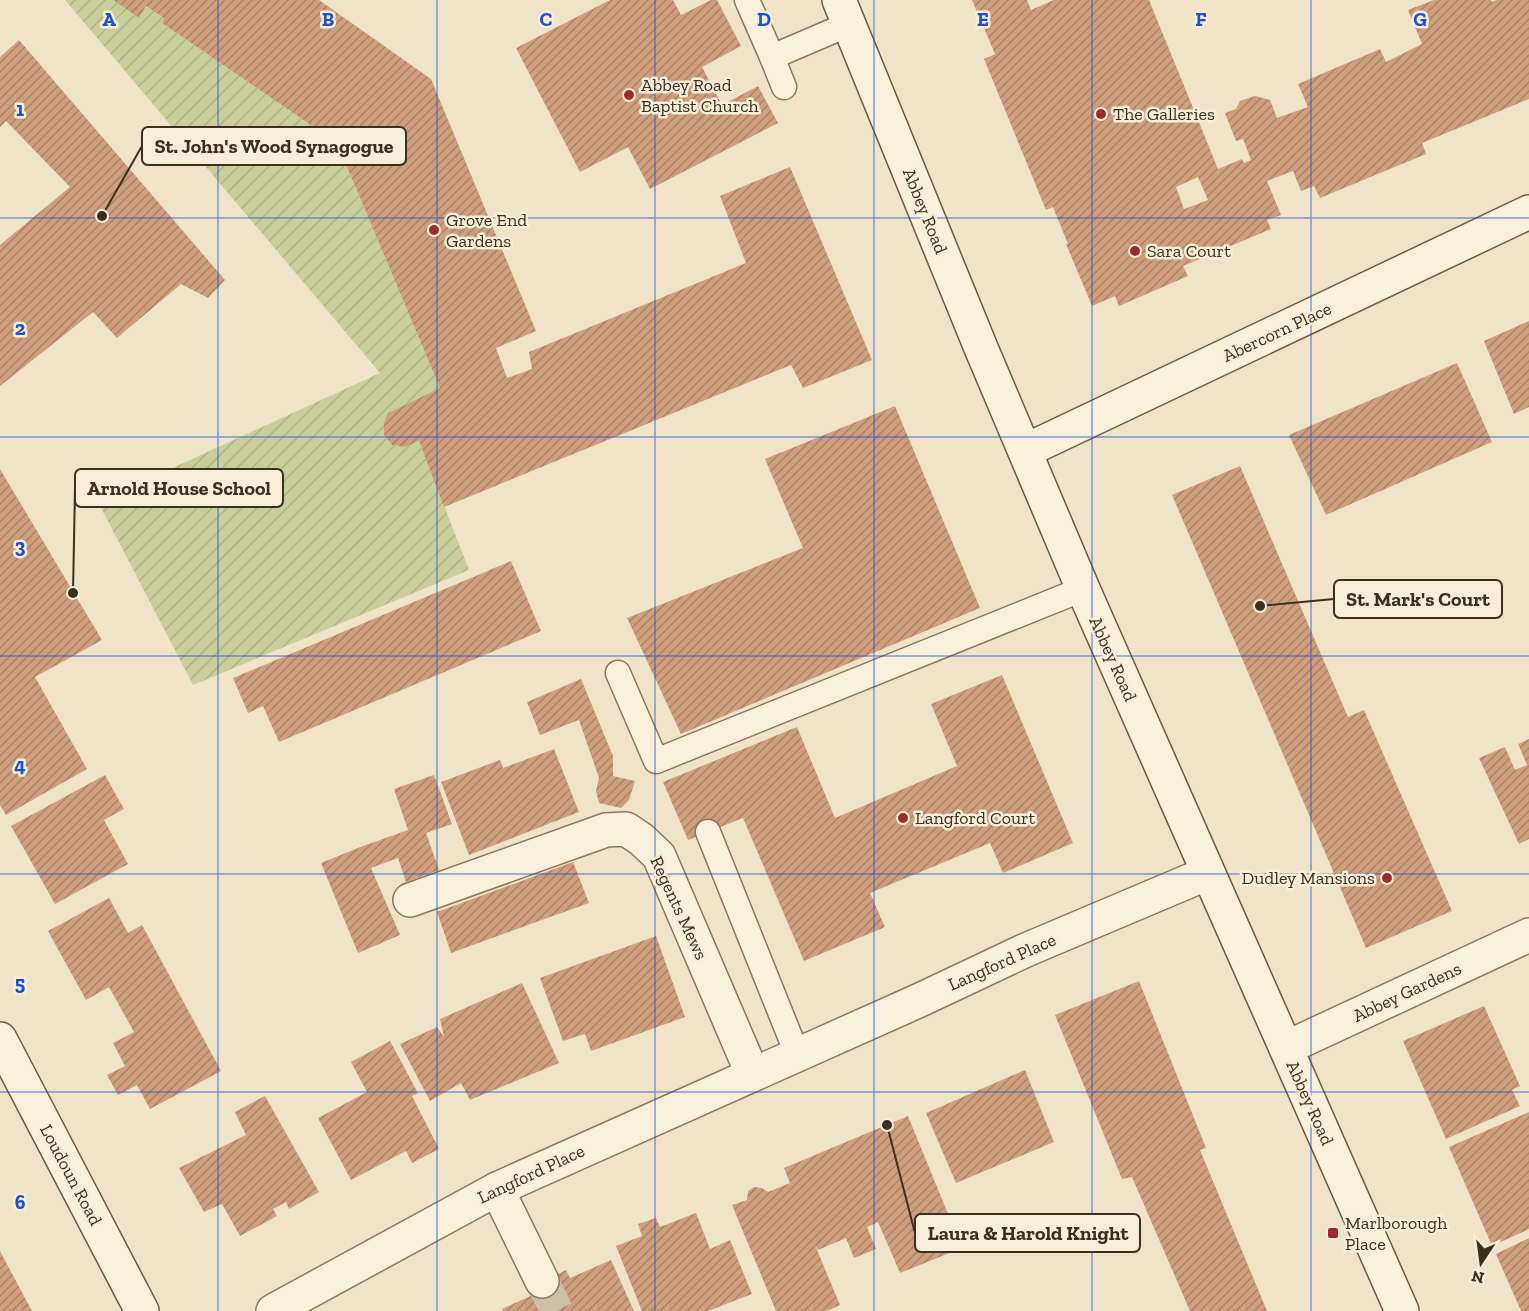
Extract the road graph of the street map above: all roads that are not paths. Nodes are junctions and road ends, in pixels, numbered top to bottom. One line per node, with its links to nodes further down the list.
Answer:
1 (747, 0): 3 (lane)
2 (844, 12): 3 (lane); 6 (street, Abbey Road)
3 (772, 57): 4 (lane)
4 (784, 87)
5 (1529, 212): 6 (street, Abercorn Place)
6 (1025, 451): 7 (street, Abbey Road)
7 (1083, 589): 8 (lane); 10 (street, Abbey Road)
8 (618, 672)
9 (708, 832): 15 (lane)
10 (1208, 873): 14 (street, Abbey Road); 15 (street, Langford Place)
11 (410, 900): 16 (street, Regents Mews)
12 (1529, 935): 14 (street, Abbey Gardens)
13 (0, 1039): 19 (street, Loudoun Road)
14 (1286, 1048): 21 (street, Abbey Road)
15 (797, 1054): 16 (street, Langford Place)
16 (752, 1073): 17 (street, Langford Place)
17 (497, 1189): 18 (street); 20 (street, Langford Place)
18 (542, 1281)
19 (142, 1311)
20 (273, 1311)
21 (1402, 1311)

